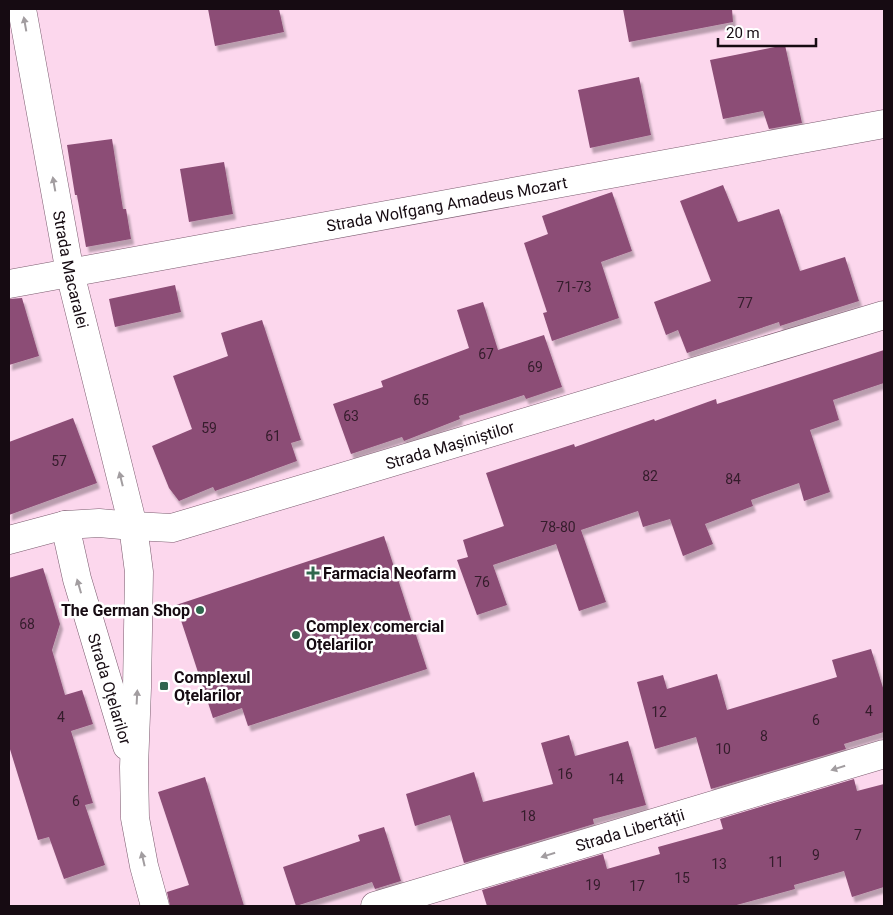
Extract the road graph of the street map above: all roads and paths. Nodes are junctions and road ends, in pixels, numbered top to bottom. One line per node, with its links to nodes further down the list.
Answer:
1 (22, 9): 3 (street, Strada Macaralei, one-way to 1)
2 (884, 124): 3 (street, Strada Wolfgang Amadeus Mozart)
3 (70, 273): 4 (street, Strada Wolfgang Amadeus Mozart); 7 (street, Strada Macaralei, one-way to 3)
4 (9, 284)
5 (884, 315): 7 (street, Strada Mașiniștilor)
6 (64, 525): 7 (street, Strada Mașiniștilor); 8 (street, Strada Mașiniștilor); 10 (street, Strada Oțelarilor, one-way to 6)
7 (133, 526): 10 (street, Strada Oțelarilor, one-way to 7)
8 (9, 540)
9 (884, 754): 12 (street, Strada Libertății, one-way to 12)
10 (134, 767): 11 (street, Strada Oțelarilor, one-way to 10)
11 (155, 906)
12 (375, 906)

